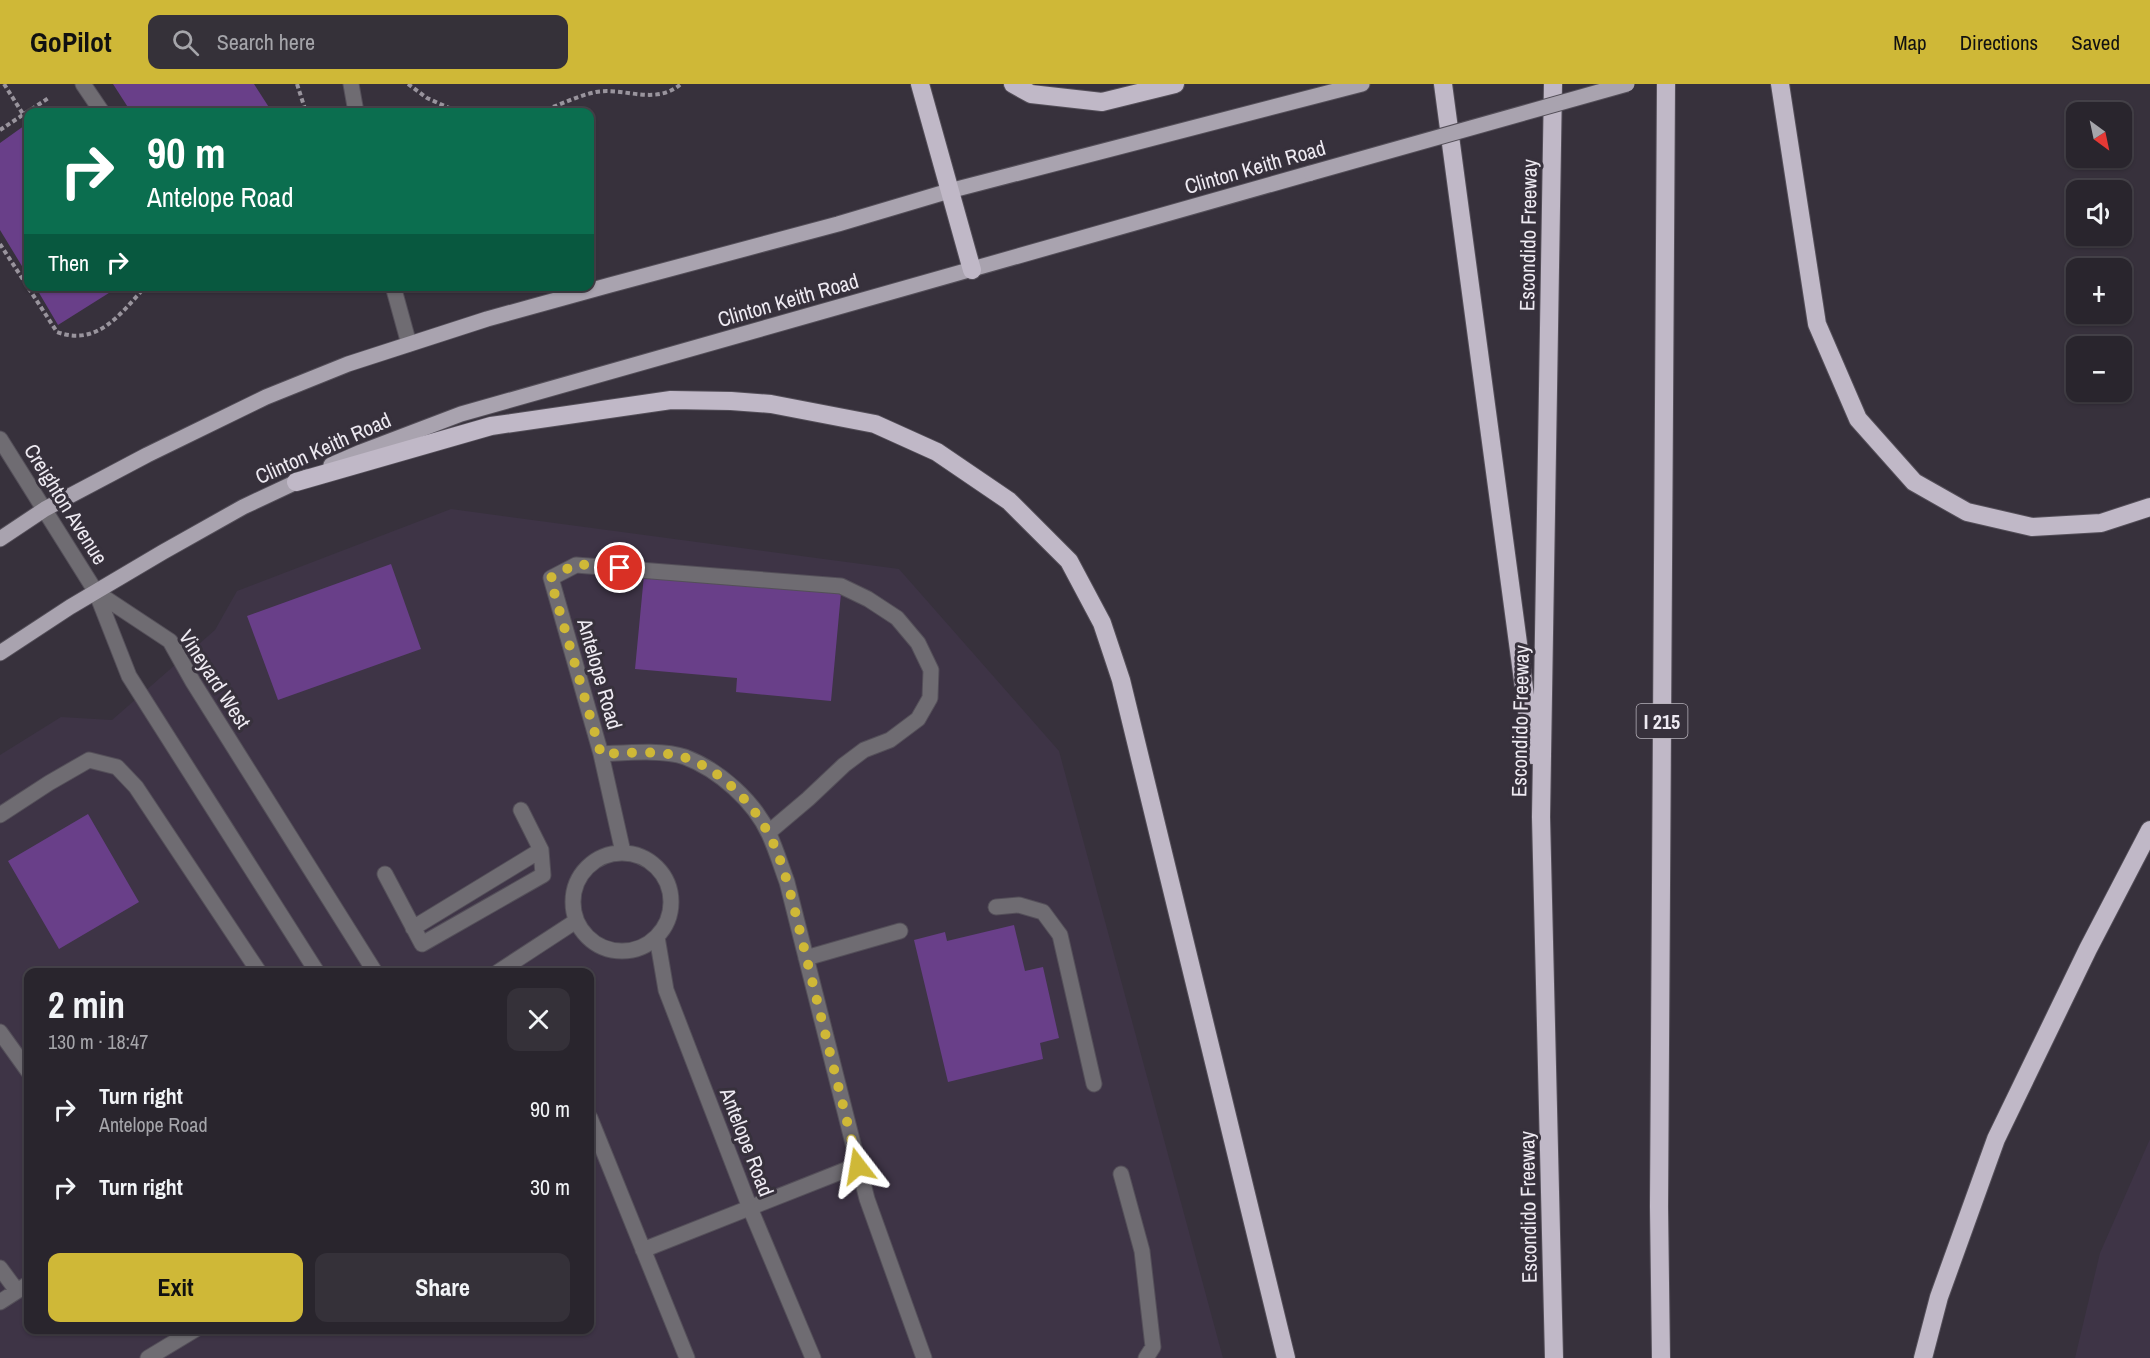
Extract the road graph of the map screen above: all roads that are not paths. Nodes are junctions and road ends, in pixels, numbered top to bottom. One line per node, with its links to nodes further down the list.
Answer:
1 (83, 84): 12 (street)
2 (351, 84): 13 (street)
3 (920, 84): 14 (highway)
4 (1013, 84): 5 (highway)
5 (1175, 84)
6 (1362, 84): 14 (main road)
7 (1443, 84): 30 (highway)
8 (1553, 84): 30 (highway, Escondido Freeway)
9 (1627, 84): 15 (main road, Clinton Keith Road, bridge)
10 (1666, 84): 65 (highway, I 215)
11 (1780, 84): 22 (highway)
12 (99, 108)
13 (355, 108)
14 (949, 191): 15 (highway); 16 (main road)
15 (972, 270): 21 (main road, Clinton Keith Road)
16 (594, 290)
17 (394, 291): 19 (street)
18 (590, 291): 19 (main road)
19 (410, 344): 23 (main road)
20 (0, 439): 23 (street, Creighton Avenue)
21 (296, 482): 25 (main road, Clinton Keith Road); 63 (highway)
22 (2150, 507)
23 (45, 509): 24 (main road); 25 (street, Creighton Avenue)
24 (0, 539)
25 (96, 592): 26 (main road, Clinton Keith Road); 43 (street); 44 (street, Vineyard West)
26 (0, 653)
27 (601, 754): 32 (street); 32 (street, Antelope Road); 34 (street, Antelope Road)
28 (521, 810): 33 (street)
29 (0, 815): 42 (street)
30 (1541, 817): 64 (highway, Escondido Freeway)
31 (2150, 830): 66 (highway)
32 (769, 832): 41 (street)
33 (541, 850): 38 (street); 38 (street)
34 (623, 852): 37 (street); 40 (street)
35 (385, 874): 38 (street)
36 (996, 907): 48 (street)
37 (576, 921): 40 (street); 45 (street)
38 (413, 928)
39 (900, 932): 41 (street)
40 (657, 937): 52 (street, Antelope Road)
41 (806, 958): 50 (street)
42 (256, 968)
43 (314, 968)
44 (372, 968)
45 (504, 968)
46 (0, 1032): 47 (street)
47 (24, 1065)
48 (1094, 1084)
49 (594, 1128): 53 (street)
50 (858, 1166): 52 (street); 61 (street)
51 (1121, 1174): 62 (street)
52 (750, 1208): 53 (street); 60 (street, Antelope Road)
53 (643, 1250): 59 (street)
54 (0, 1268): 55 (street)
55 (23, 1288): 56 (street)
56 (0, 1302)
57 (188, 1334): 58 (street)
58 (148, 1358)
59 (687, 1358)
60 (813, 1358)
61 (924, 1358)
62 (1146, 1358)
63 (1286, 1358)
64 (1554, 1358)
65 (1661, 1358)
66 (1923, 1358)

